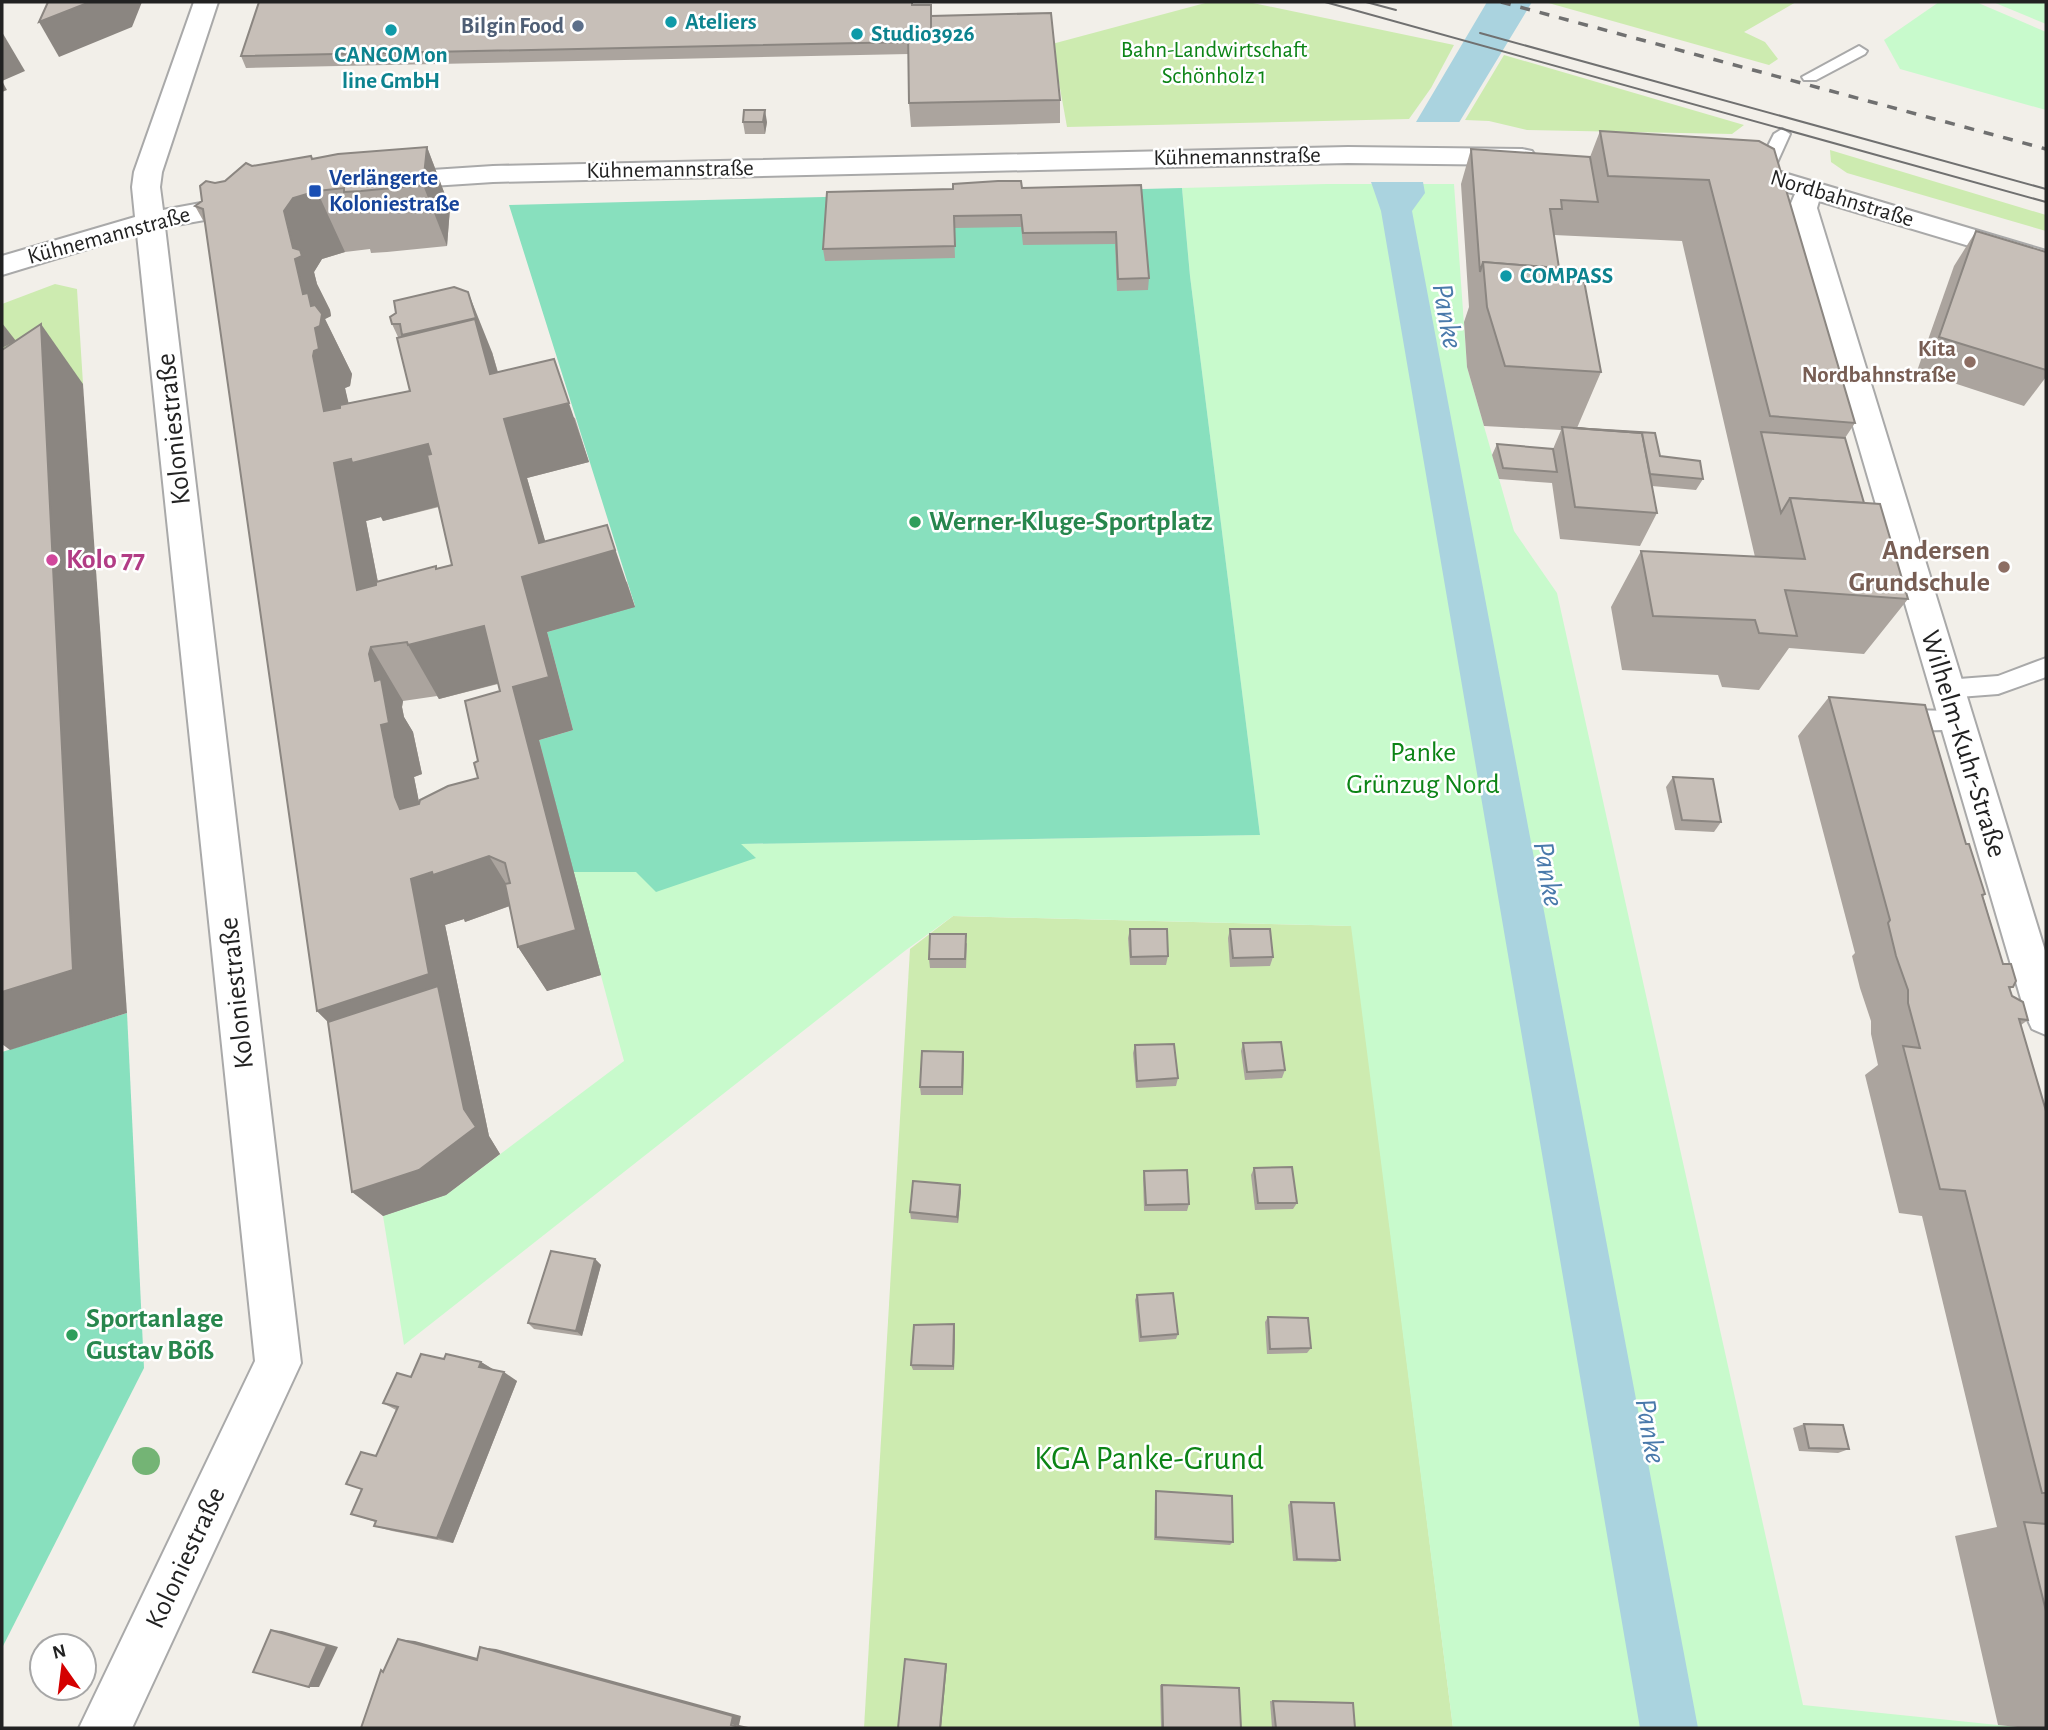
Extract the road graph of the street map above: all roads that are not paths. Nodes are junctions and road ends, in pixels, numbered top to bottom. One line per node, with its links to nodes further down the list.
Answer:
1 (206, 2): 11 (street)
2 (1859, 51): 3 (lane)
3 (1810, 77)
4 (1782, 134): 7 (lane)
5 (1550, 158): 8 (street, Kühnemannstraße)
6 (1701, 168): 7 (street, Nordbahnstraße)
7 (1762, 176): 9 (street, Nordbahnstraße)
8 (360, 184)
9 (1810, 190): 12 (street, Nordbahnstraße); 15 (street, Wilhelm-Kuhr-Straße)
10 (273, 199): 11 (street, Kühnemannstraße)
11 (151, 221): 13 (street, Kühnemannstraße); 20 (street, Koloniestraße)
12 (2046, 260)
13 (2, 266)
14 (2046, 667): 15 (lane)
15 (1951, 705): 16 (lane); 17 (street, Wilhelm-Kuhr-Straße)
16 (1905, 719)
17 (2009, 900): 18 (street); 19 (street, Wilhelm-Kuhr-Straße)
18 (2046, 912)
19 (2046, 1016)
20 (105, 1728)

